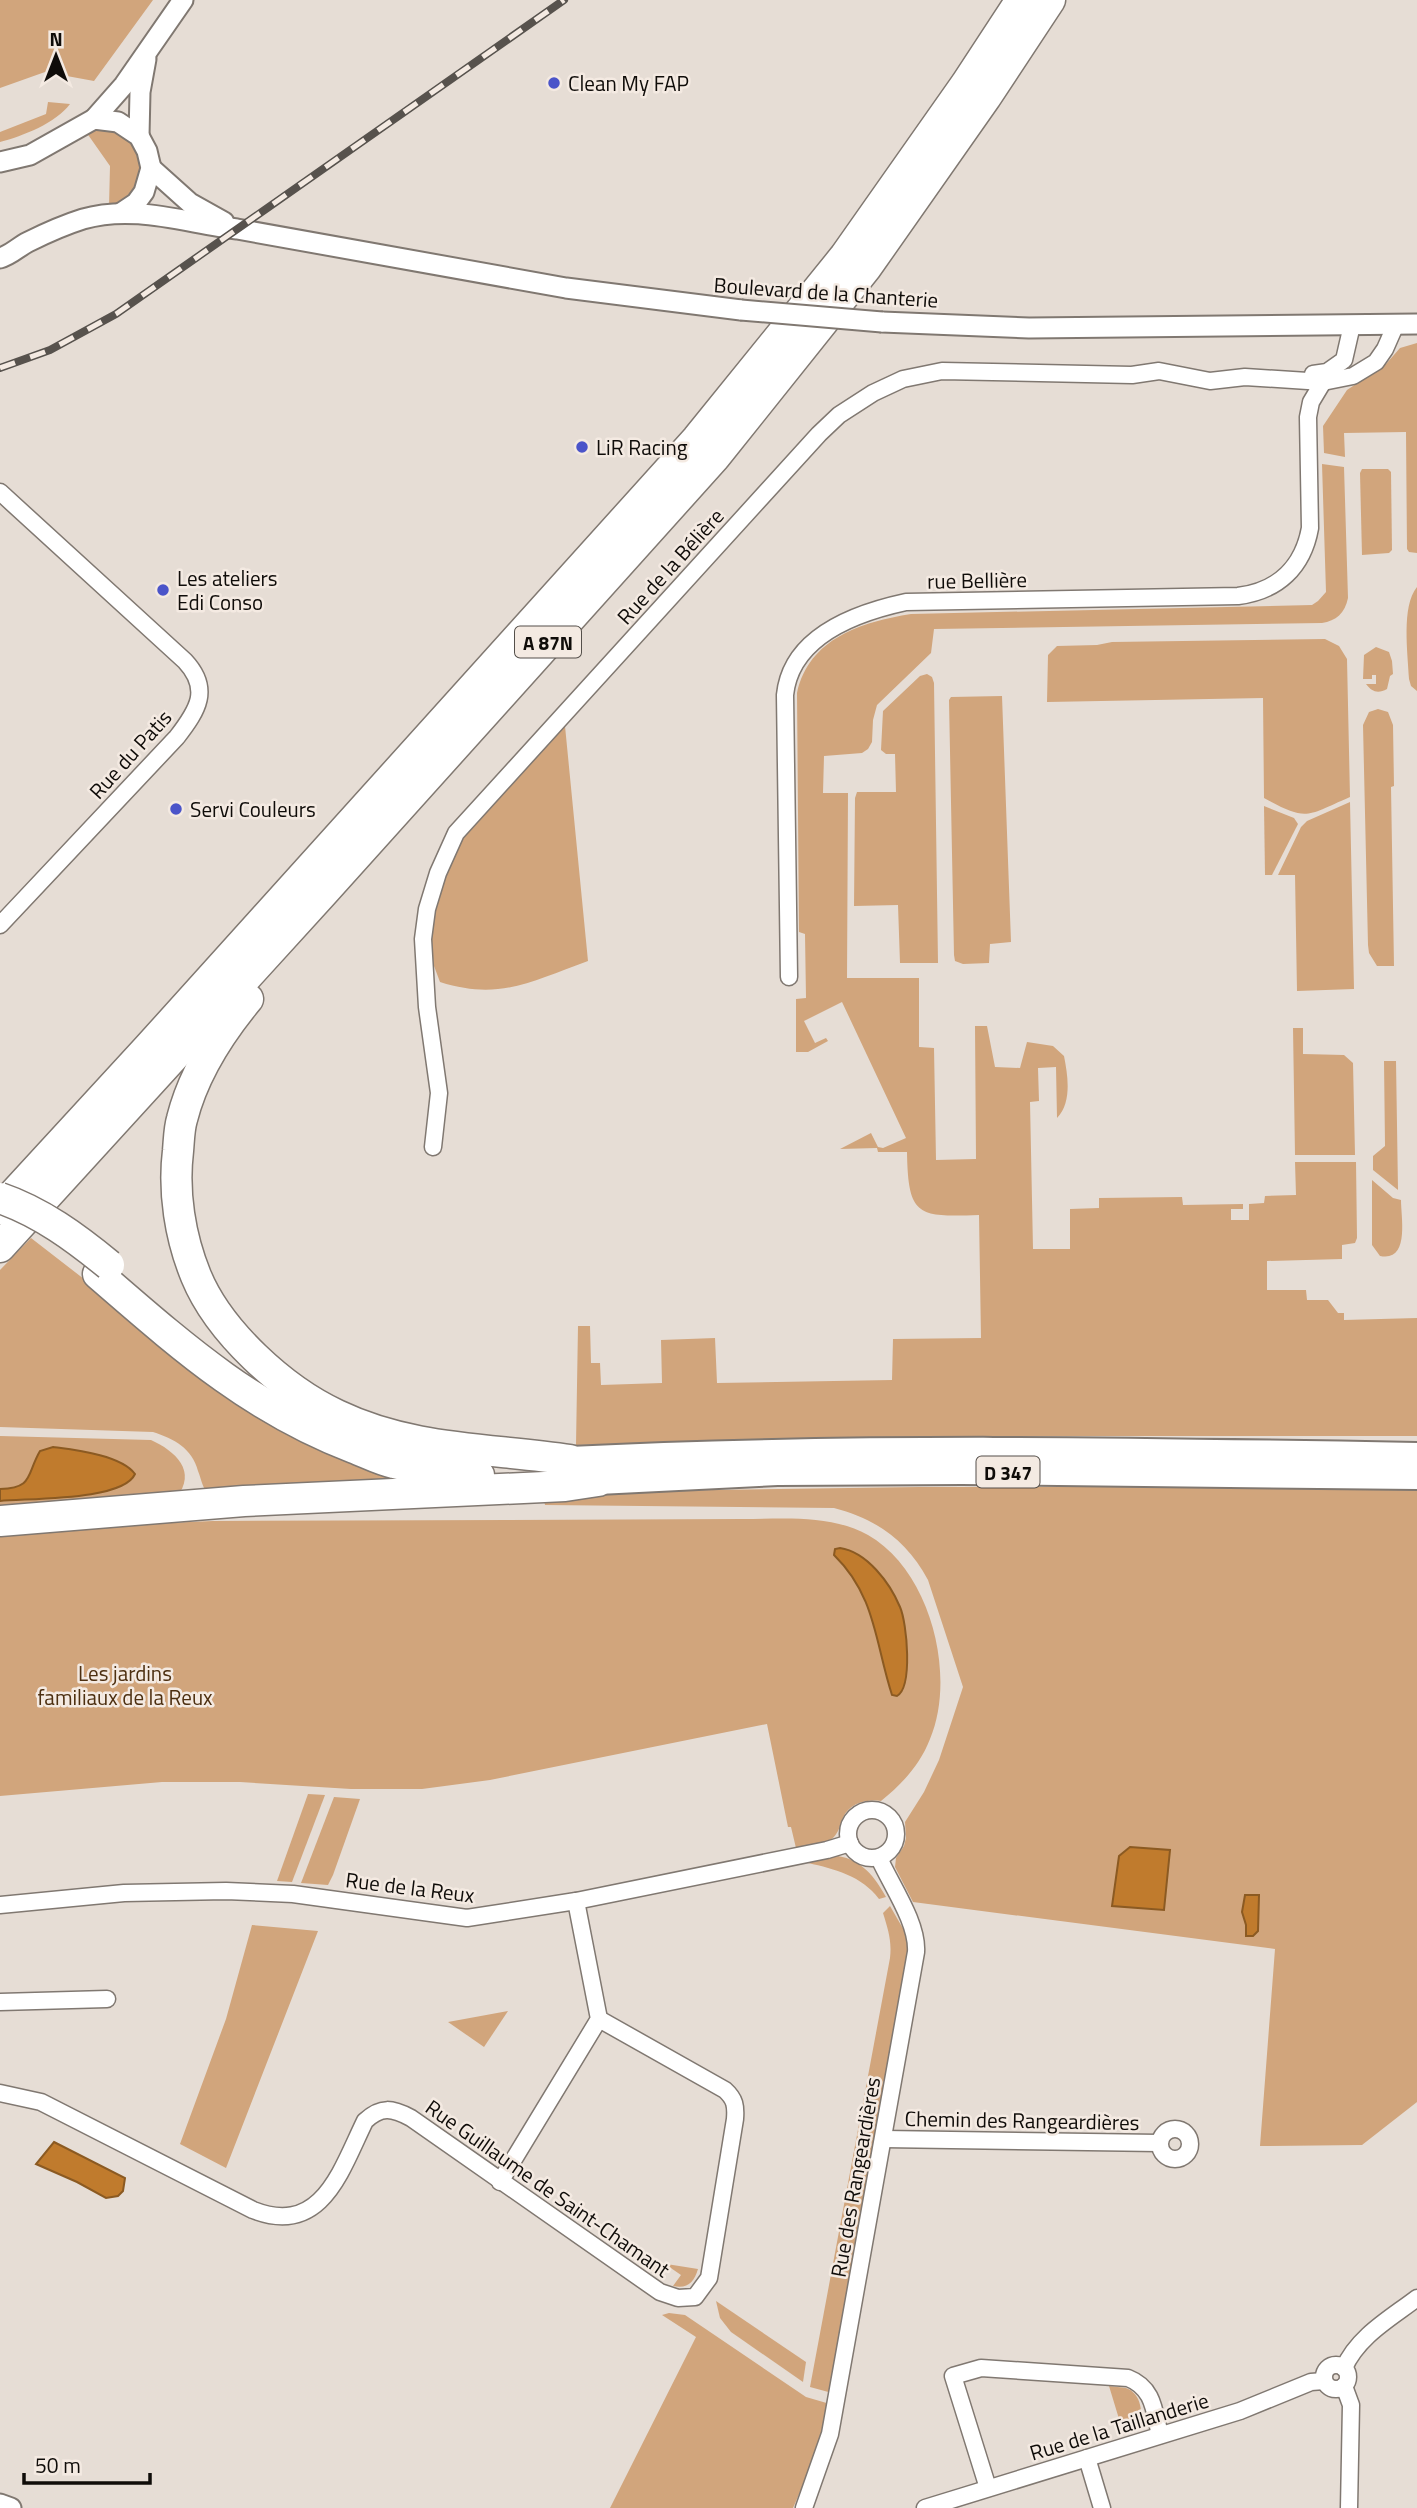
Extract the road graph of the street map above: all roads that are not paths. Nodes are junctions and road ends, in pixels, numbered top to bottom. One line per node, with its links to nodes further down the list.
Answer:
1 (183, 0): 4 (street)
2 (1021, 0): 23 (highway, A 87N)
3 (1050, 0): 18 (highway, A 87N)
4 (149, 48): 5 (street); 6 (street)
5 (94, 119): 6 (street); 7 (street)
6 (139, 136): 8 (street)
7 (0, 162)
8 (151, 168): 9 (street); 10 (street, Boulevard de la Chanterie)
9 (121, 213): 10 (street, Boulevard de la Chanterie); 11 (street, Boulevard de la Chanterie)
10 (237, 229): 12 (street, Boulevard de la Chanterie, bridge)
11 (0, 258)
12 (1352, 324): 13 (street, Boulevard de la Chanterie); 15 (street, Rue de la Bélière)
13 (1396, 324): 14 (street, Boulevard de la Chanterie); 16 (street, Rue de la Bélière)
14 (1417, 324)
15 (1265, 377): 16 (street, Rue de la Bélière); 21 (street, Rue de la Bélière)
16 (1323, 382): 20 (street, rue Bellière)
17 (0, 492): 19 (street, Rue du Patis)
18 (323, 892): 24 (highway, A 87N); 27 (highway)
19 (0, 925)
20 (789, 977)
21 (433, 1147)
22 (0, 1198): 25 (highway, bridge)
23 (0, 1211): 25 (highway)
24 (0, 1247)
25 (104, 1269): 27 (highway); 29 (highway)
26 (1417, 1456): 27 (highway, D 347)
27 (570, 1461)
28 (1417, 1476): 29 (highway, D 347)
29 (598, 1480): 30 (highway)
30 (0, 1521)
31 (850, 1843): 32 (street); 32 (street); 33 (street, Rue de la Reux)
32 (879, 1858): 39 (street, Rue des Rangeardières)
33 (576, 1901): 34 (street, Rue de la Reux); 37 (street)
34 (0, 1905)
35 (107, 1999): 36 (street)
36 (0, 2002)
37 (599, 2019): 41 (street); 41 (street, Rue Guillaume de Saint-Chamant)
38 (0, 2093): 41 (street, Rue Guillaume de Saint-Chamant)
39 (884, 2139): 40 (street, Chemin des Rangeardières); 51 (street, Rue des Rangeardières)
40 (1159, 2143)
41 (500, 2182)
42 (1417, 2298): 43 (street, Rue de la Taillanderie)
43 (1344, 2368): 44 (street, Rue de la Taillanderie); 45 (street)
44 (1324, 2381): 45 (street, Rue de la Taillanderie); 46 (street, Rue de la Taillanderie)
45 (1344, 2386): 54 (street)
46 (1160, 2435): 47 (street, Rue de la Taillanderie); 48 (street)
47 (1087, 2458): 48 (street, Rue de la Taillanderie); 53 (street)
48 (988, 2488): 52 (street, Rue de la Taillanderie)
49 (0, 2504): 50 (street)
50 (11, 2508)
51 (804, 2508)
52 (925, 2508)
53 (1102, 2508)
54 (1349, 2508)

